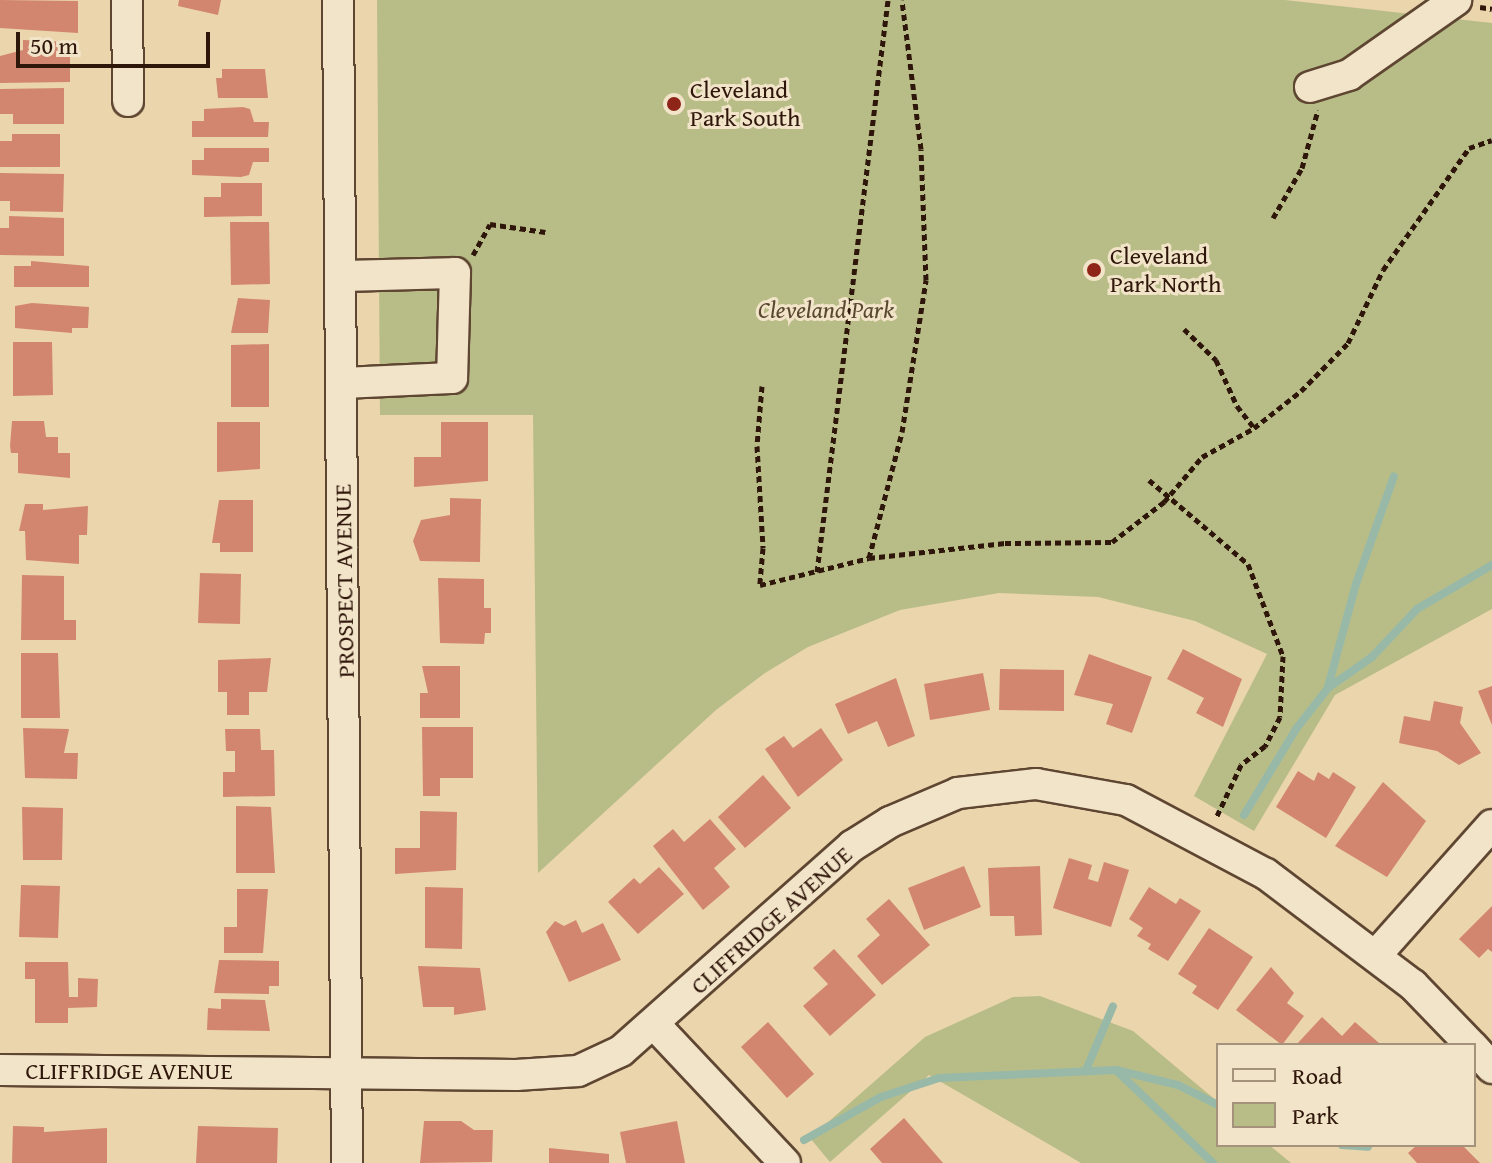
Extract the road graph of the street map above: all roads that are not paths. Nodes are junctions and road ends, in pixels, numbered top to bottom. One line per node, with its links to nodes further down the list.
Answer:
1 (127, 0): 5 (street)
2 (338, 0): 6 (street, PROSPECT AVENUE)
3 (1456, 0): 4 (street)
4 (1310, 87)
5 (128, 101)
6 (341, 276): 7 (street, PROSPECT AVENUE); 7 (street)
7 (342, 383): 15 (street, PROSPECT AVENUE)
8 (1492, 825): 9 (street)
9 (1376, 955): 10 (street, CLIFFRIDGE AVENUE); 11 (street, CLIFFRIDGE AVENUE)
10 (654, 1024): 15 (street, CLIFFRIDGE AVENUE); 17 (street)
11 (1468, 1043)
12 (1476, 1051): 13 (street, CLIFFRIDGE AVENUE)
13 (1492, 1068)
14 (0, 1070): 15 (street, CLIFFRIDGE AVENUE)
15 (347, 1073): 16 (street, PROSPECT AVENUE)
16 (347, 1163)
17 (785, 1163)

